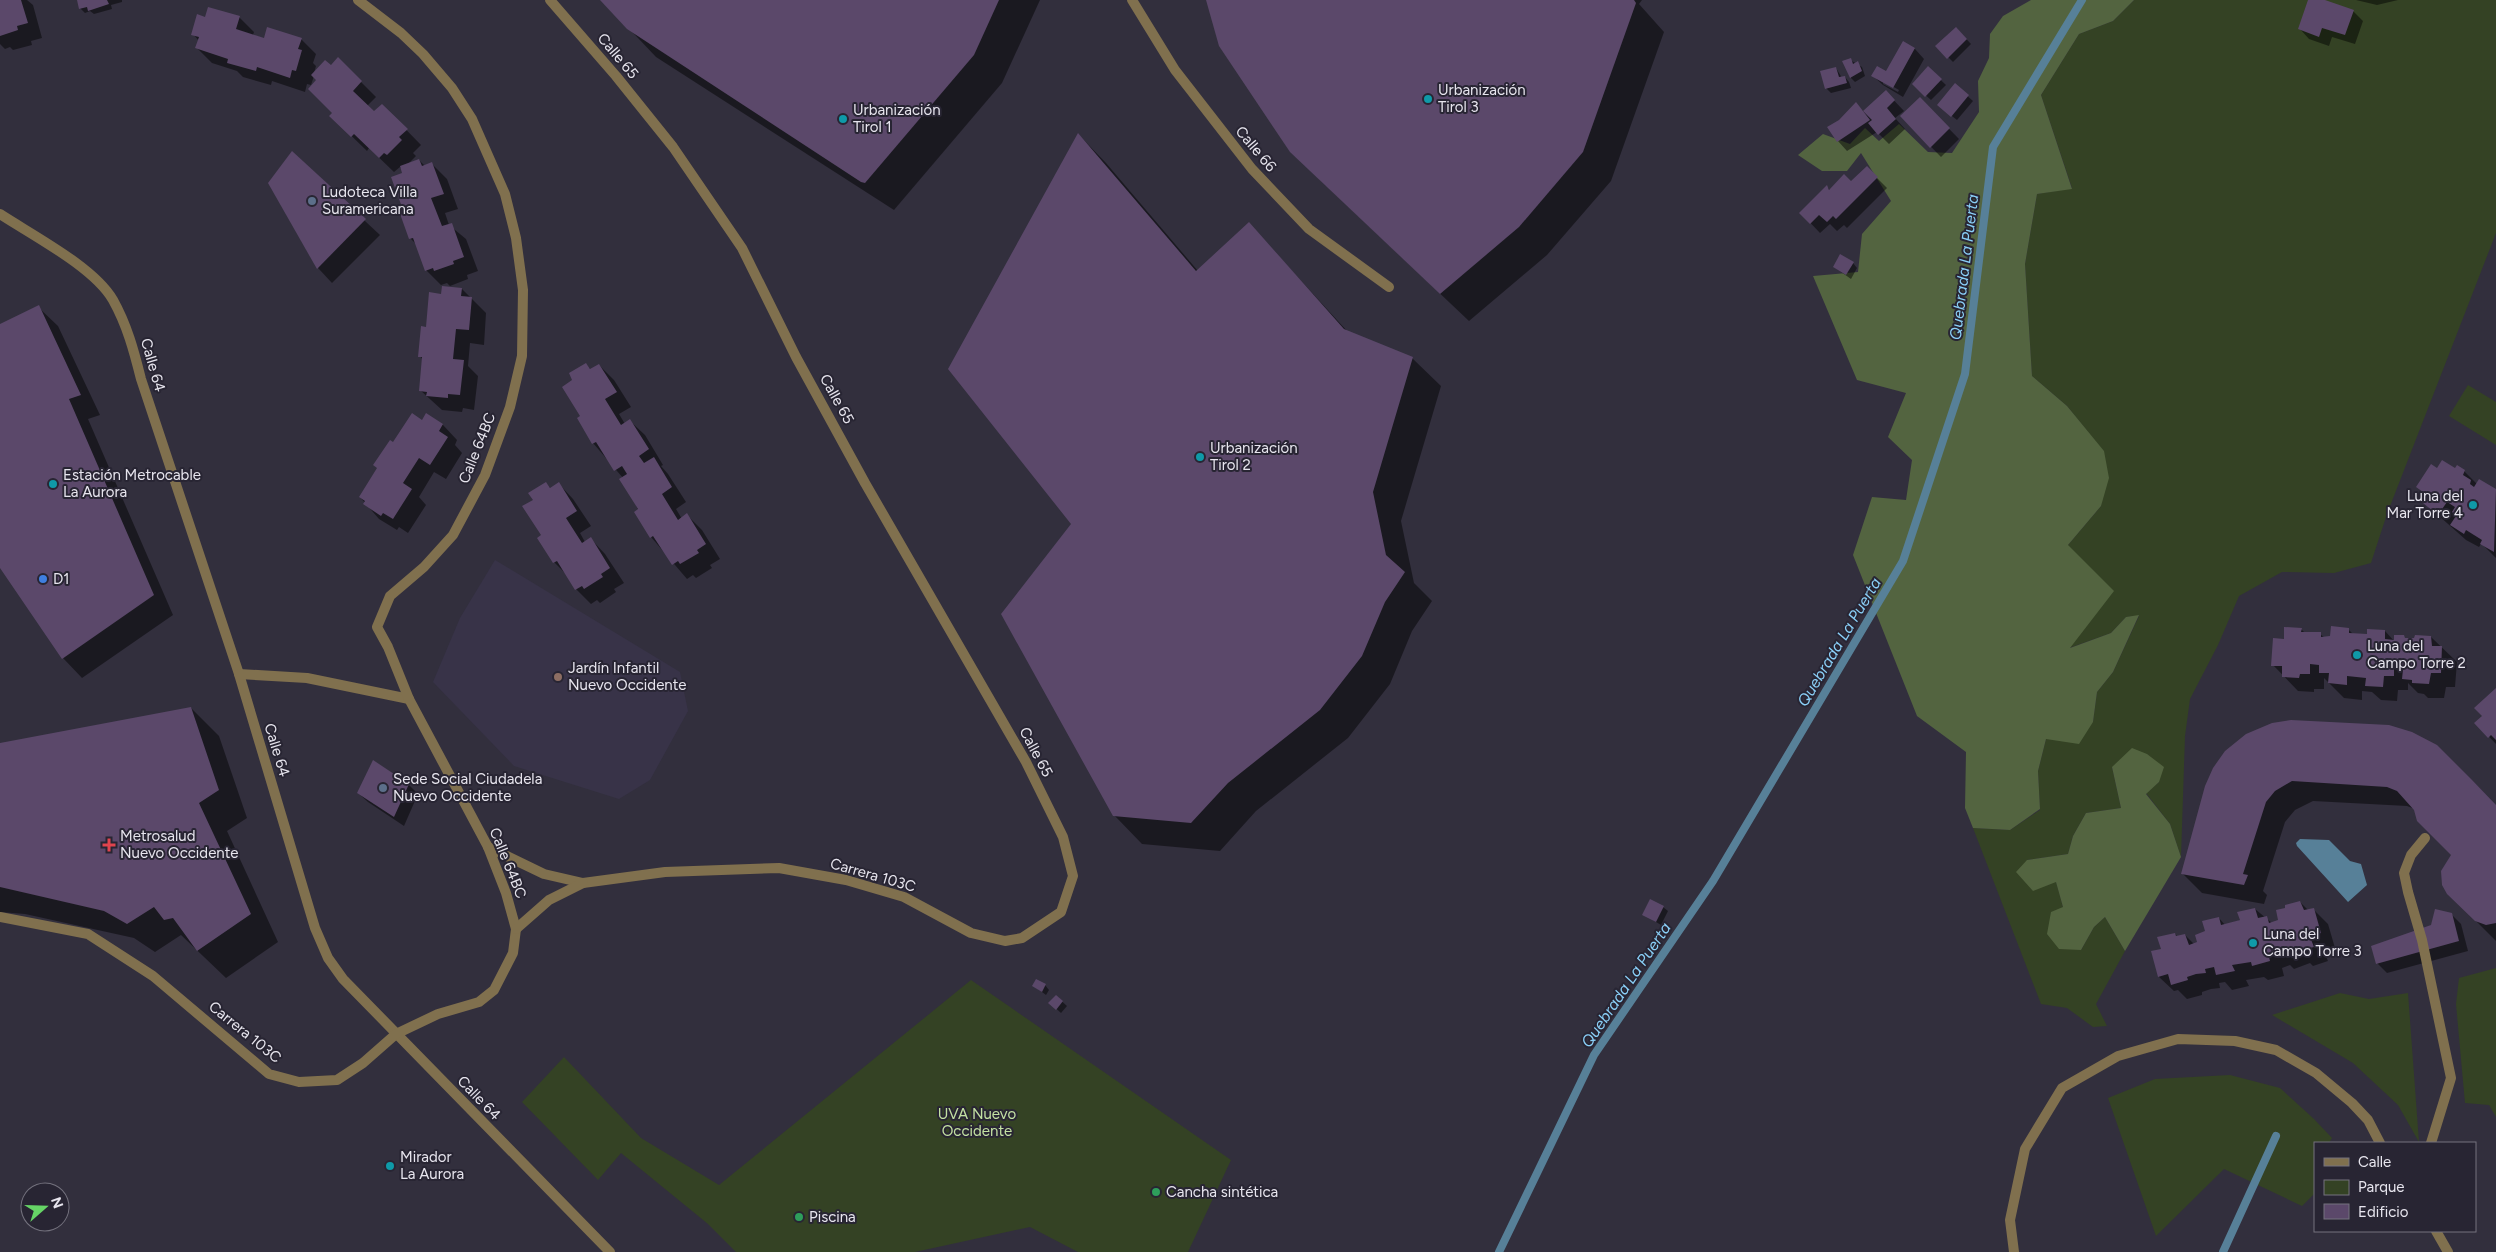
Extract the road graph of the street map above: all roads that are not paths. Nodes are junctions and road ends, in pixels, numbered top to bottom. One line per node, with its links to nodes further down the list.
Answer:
1 (358, 0): 7 (street, Calle 64BC)
2 (550, 0): 8 (street, Calle 65)
3 (1132, 0): 5 (street, Calle 66)
4 (0, 214): 6 (street, Calle 64)
5 (1389, 288)
6 (239, 674): 7 (street); 14 (street, Calle 64)
7 (409, 699): 10 (street, Calle 64BC)
8 (1063, 837): 11 (street, Carrera 103C)
9 (2425, 838): 16 (street)
10 (488, 847): 11 (street); 13 (street, Calle 64BC)
11 (583, 883): 13 (street)
12 (0, 917): 14 (street, Carrera 103C)
13 (516, 929): 14 (street, Carrera 103C)
14 (396, 1034): 18 (street, Calle 64)
15 (2379, 1142): 19 (street)
16 (2431, 1142)
17 (2437, 1232): 20 (street)
18 (610, 1252)
19 (2014, 1252)
20 (2448, 1252)

